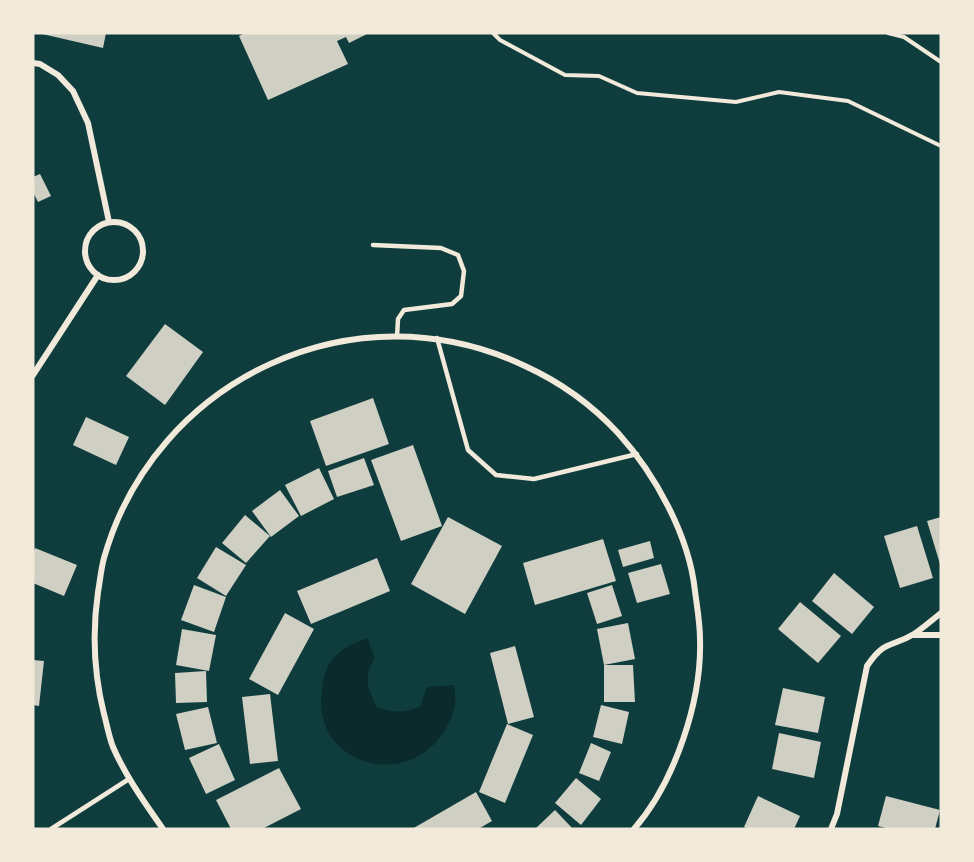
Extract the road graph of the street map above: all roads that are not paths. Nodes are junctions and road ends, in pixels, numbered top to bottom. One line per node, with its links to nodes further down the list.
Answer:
1 (33, 63): 2 (street)
2 (109, 222): 4 (street); 4 (street)
3 (373, 245): 5 (lane)
4 (98, 275): 7 (street)
5 (397, 337): 6 (street); 12 (street)
6 (436, 338): 8 (street); 8 (lane)
7 (33, 375)
8 (637, 454): 15 (street)
9 (941, 613): 11 (street)
10 (941, 634): 11 (street)
11 (913, 635): 16 (street)
12 (129, 779): 13 (lane); 14 (street)
13 (51, 829)
14 (163, 829)
15 (634, 829)
16 (831, 829)

